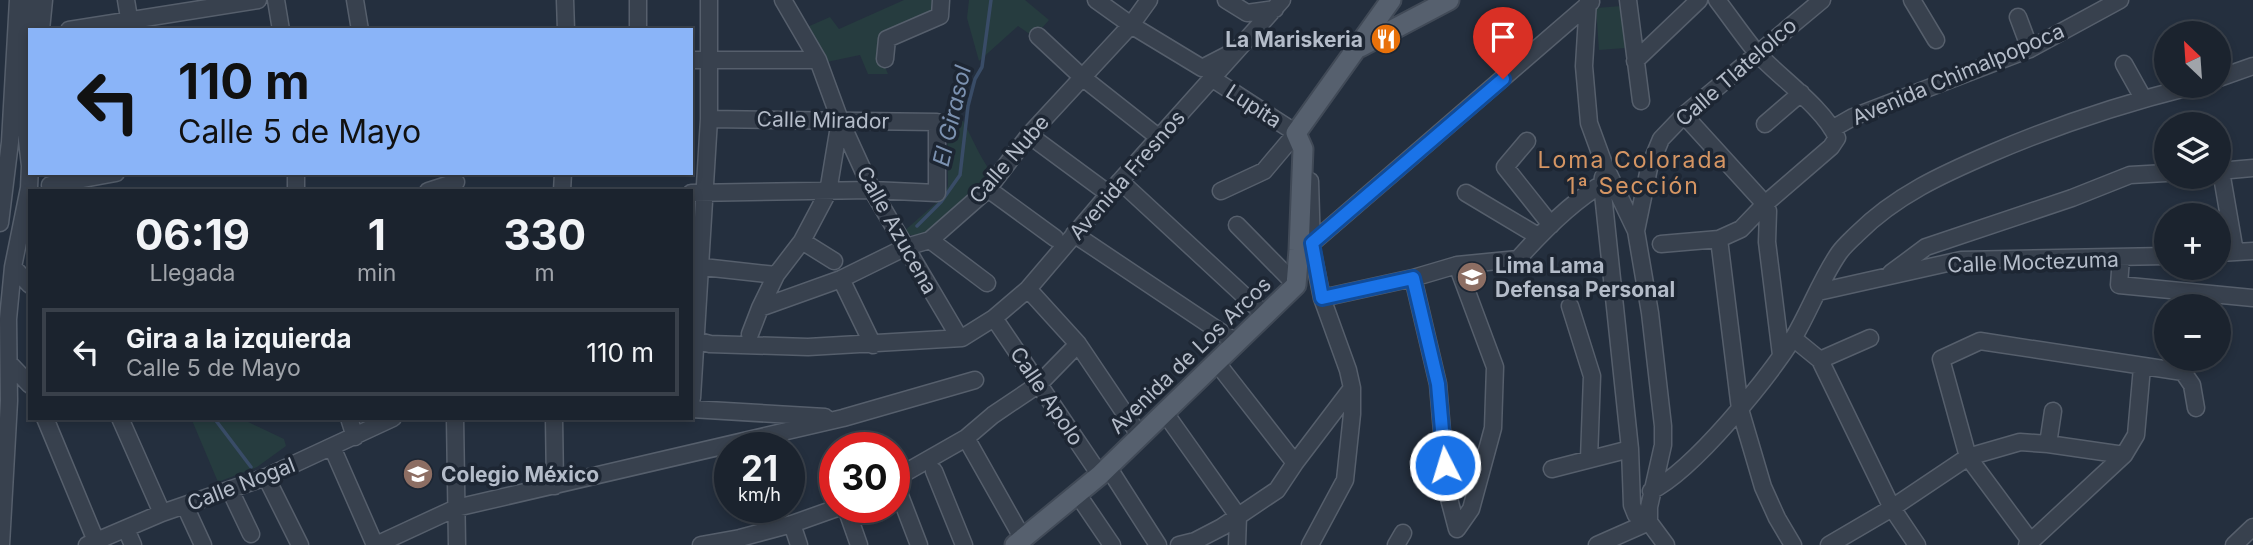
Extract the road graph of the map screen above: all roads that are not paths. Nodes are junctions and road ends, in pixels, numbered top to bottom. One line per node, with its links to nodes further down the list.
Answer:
1 (18, 0): 37 (street)
2 (30, 0): 30 (street)
3 (44, 0): 31 (street)
4 (126, 0): 27 (street)
5 (258, 0): 27 (street)
6 (276, 0): 33 (street)
7 (355, 0): 34 (street)
8 (565, 0): 35 (street)
9 (638, 0): 36 (street)
10 (709, 0): 48 (street)
11 (783, 0): 49 (street, Calle Azucena)
12 (941, 0): 46 (street)
13 (1096, 0): 28 (street)
14 (1149, 0): 28 (street, Calle Nube)
15 (1226, 0): 25 (street)
16 (1391, 0): 42 (main road)
17 (1449, 0): 42 (main road)
18 (1628, 0): 50 (street)
19 (1699, 0): 50 (street)
20 (1717, 0): 45 (street)
21 (1912, 0): 41 (street)
22 (1590, 2): 71 (street); 101 (street)
23 (1815, 2): 45 (street, Calle Tlatelolco)
24 (2111, 2): 43 (street, Avenida Chimalpopoca)
25 (1278, 4): 44 (street, Avenida Fresnos)
26 (2018, 18): 43 (street)
27 (131, 25): 32 (street)
28 (1130, 25): 44 (street); 54 (street, Calle Nube)
29 (0, 26): 38 (street)
30 (29, 28)
31 (32, 28)
32 (94, 28)
33 (281, 28)
34 (360, 28)
35 (566, 28)
36 (638, 28)
37 (28, 31)
38 (28, 34)
39 (1038, 36): 54 (street)
40 (28, 40): 60 (street)
41 (1936, 40)
42 (1359, 47): 68 (main road)
43 (2030, 48): 65 (street, Avenida Chimalpopoca)
44 (1236, 51): 55 (street, Avenida Fresnos)
45 (1758, 54): 56 (street); 61 (street, Calle Tlatelolco)
46 (885, 59)
47 (693, 60): 48 (street)
48 (711, 60): 49 (street); 62 (street)
49 (818, 60): 63 (street, Calle Azucena)
50 (1635, 61): 59 (street)
51 (2124, 64): 58 (street)
52 (2253, 66): 53 (street)
53 (2231, 74)
54 (1082, 77): 66 (street, Calle Nube); 67 (street)
55 (1213, 79): 67 (street, Avenida Fresnos); 68 (street, Lupita)
56 (1801, 93): 64 (street); 65 (street)
57 (2154, 95): 58 (street)
58 (2143, 98): 120 (street)
59 (1641, 101)
60 (16, 114): 70 (street); 84 (street)
61 (1684, 115): 89 (street); 94 (street, Calle Tlatelolco)
62 (709, 119): 63 (street, Calle Mirador); 86 (street)
63 (839, 120): 82 (street, Calle Azucena); 82 (street, Calle Mirador); 85 (street)
64 (1765, 124)
65 (1835, 134): 89 (street, Avenida Chimalpopoca)
66 (1029, 135): 81 (street, Calle Nube); 88 (street)
67 (1158, 137): 76 (street, Avenida Fresnos)
68 (1299, 141): 83 (street); 101 (street); 118 (main road, Avenida de Los Arcos)
69 (1527, 141): 93 (street)
70 (28, 159)
71 (1604, 164): 78 (street); 94 (street)
72 (2253, 168): 73 (street)
73 (2231, 170)
74 (2154, 174): 115 (street)
75 (105, 175): 79 (street)
76 (1120, 180): 88 (street, Avenida Fresnos); 125 (street)
77 (456, 182): 80 (street)
78 (1602, 184): 93 (street); 162 (street)
79 (50, 185)
80 (434, 189)
81 (988, 189): 97 (street); 99 (street, Calle Nube)
82 (872, 190): 85 (street); 103 (street, Calle Azucena)
83 (1221, 191)
84 (2, 192): 91 (street)
85 (828, 192): 86 (street); 100 (street)
86 (697, 193): 110 (street)
87 (1466, 193): 96 (street)
88 (1109, 194): 95 (street, Avenida Fresnos)
89 (1765, 204): 98 (street, Avenida Chimalpopoca); 136 (street)
90 (27, 219): 111 (street)
91 (0, 222)
92 (1237, 225): 118 (street)
93 (1552, 225): 96 (street)
94 (1636, 231): 174 (street)
95 (1074, 234): 119 (street, Avenida Fresnos); 132 (street)
96 (1538, 236): 109 (street)
97 (1055, 238)
98 (1718, 239): 102 (street, Avenida Chimalpopoca); 147 (street)
99 (930, 240): 103 (street, Calle Nube); 117 (street)
100 (802, 241): 108 (street); 112 (street)
101 (1312, 243): 121 (street)
102 (1661, 244)
103 (906, 247): 114 (street, Calle Nube); 128 (street, Calle Azucena)
104 (2253, 251): 105 (street)
105 (2231, 252)
106 (2154, 257): 107 (street, Calle Moctezuma)
107 (2121, 258): 115 (street, Calle Moctezuma); 122 (street)
108 (835, 261)
109 (1457, 265): 113 (street); 113 (street)
110 (696, 266): 112 (street); 131 (street)
111 (13, 267): 116 (street); 138 (street)
112 (776, 275): 124 (street)
113 (1413, 278): 121 (street)
114 (841, 279): 124 (street, Calle Nube); 135 (street)
115 (1884, 279): 120 (street, Calle Moctezuma)
116 (28, 283)
117 (987, 283)
118 (1296, 285): 125 (main road, Avenida de Los Arcos)
119 (1028, 289): 126 (street, Avenida Fresnos); 133 (street)
120 (1818, 292): 129 (street)
121 (1322, 298): 144 (street)
122 (2253, 298)
123 (1570, 306): 165 (street)
124 (760, 308): 127 (street)
125 (1265, 315): 132 (main road, Avenida de Los Arcos)
126 (994, 318): 128 (street, Avenida Fresnos); 143 (street, Calle Apolo)
127 (750, 334): 131 (street); 134 (street)
128 (960, 337): 135 (street)
129 (1793, 338): 136 (street); 137 (street)
130 (1870, 338): 137 (street)
131 (693, 339): 134 (street)
132 (1237, 343): 139 (main road, Avenida de Los Arcos)
133 (1078, 344): 143 (street); 157 (street)
134 (826, 345): 135 (street)
135 (873, 345)
136 (1781, 355): 147 (street)
137 (1820, 360): 178 (street)
138 (9, 363): 142 (street); 193 (street)
139 (1217, 363): 149 (main road, Avenida de Los Arcos); 166 (street)
140 (2141, 367): 146 (street); 163 (street); 164 (street)
141 (975, 380): 150 (street)
142 (28, 382)
143 (1039, 384): 159 (street); 170 (street, Calle Apolo)
144 (1352, 388): 166 (street); 208 (street)
145 (693, 403): 150 (street)
146 (2196, 408)
147 (1740, 409): 174 (street); 211 (street)
148 (2053, 411): 160 (street)
149 (1165, 413): 157 (main road, Avenida de Los Arcos); 181 (street)
150 (843, 418): 172 (street)
151 (46, 420): 191 (street)
152 (121, 420): 179 (street)
153 (350, 420): 158 (street)
154 (389, 420): 158 (street, Calle Nogal)
155 (455, 420): 177 (street)
156 (554, 420): 172 (street)
157 (1140, 436): 170 (main road, Avenida de Los Arcos)
158 (355, 437): 161 (street, Calle Nogal)
159 (966, 438): 168 (street); 190 (street)
160 (2049, 444): 163 (street); 164 (street)
161 (332, 447): 171 (street, Calle Nogal); 197 (street)
162 (1630, 449): 165 (street); 183 (street)
163 (2123, 455): 192 (street)
164 (1968, 457): 178 (street); 192 (street)
165 (1589, 459): 167 (street)
166 (1294, 463): 181 (street)
167 (1552, 470)
168 (910, 471)
169 (934, 471): 203 (street)
170 (1104, 471): 175 (main road, Avenida de Los Arcos); 205 (street, Calle Apolo)
171 (266, 477): 173 (street, Calle Nogal); 196 (street)
172 (555, 486): 177 (street)
173 (230, 490): 176 (street, Calle Nogal); 187 (street)
174 (1651, 491): 183 (street)
175 (1078, 495): 190 (main road, Avenida de Los Arcos); 204 (street)
176 (185, 506): 179 (street, Calle Nogal); 195 (street)
177 (456, 508): 197 (street); 198 (street)
178 (1892, 508): 212 (street); 213 (street)
179 (162, 513): 186 (street, Calle Nogal)
180 (819, 514): 185 (street)
181 (1238, 516): 206 (street); 207 (street)
182 (910, 522): 202 (street)
183 (1649, 522): 209 (street); 210 (street)
184 (851, 523): 201 (street)
185 (792, 524): 189 (street); 200 (street)
186 (126, 528): 191 (street, Calle Nogal); 194 (street)
187 (251, 534)
188 (2251, 534): 214 (street)
189 (740, 542): 199 (street)
190 (1019, 542)
191 (91, 543)
192 (2029, 543)
193 (1, 545)
194 (133, 545)
195 (203, 545)
196 (300, 545)
197 (375, 545)
198 (457, 545)
199 (701, 545)
200 (799, 545)
201 (859, 545)
202 (919, 545)
203 (964, 545)
204 (1112, 545)
205 (1158, 545)
206 (1179, 545)
207 (1237, 545)
208 (1310, 545)
209 (1597, 545)
210 (1666, 545)
211 (1793, 545)
212 (1829, 545)
213 (1917, 545)
214 (2234, 545)

